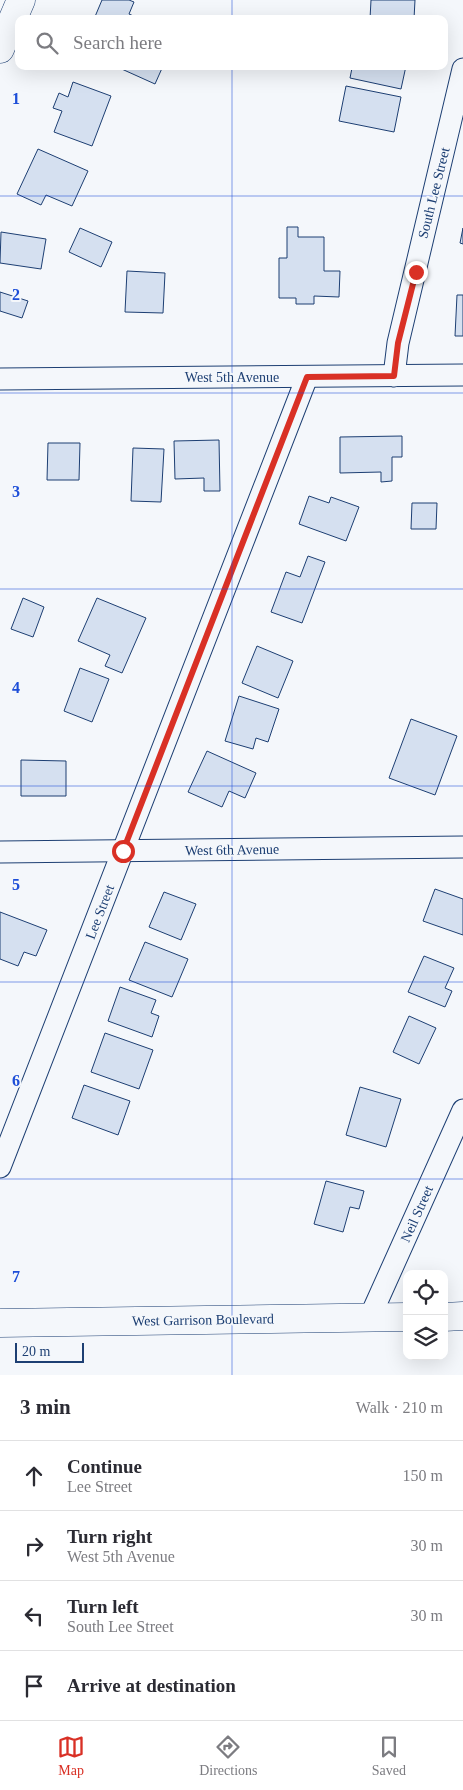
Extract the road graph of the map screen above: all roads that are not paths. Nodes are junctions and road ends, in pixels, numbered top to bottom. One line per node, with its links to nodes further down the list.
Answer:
1 (21, 0): 2 (main road)
2 (0, 49)
3 (463, 69): 4 (street, South Lee Street)
4 (394, 376): 5 (street, West 5th Avenue); 6 (street, West 5th Avenue)
5 (463, 376)
6 (307, 377): 7 (street, West 5th Avenue); 9 (street, Lee Street)
7 (0, 379)
8 (463, 847): 9 (street, West 6th Avenue)
9 (123, 851): 10 (street, West 6th Avenue); 12 (street, Lee Street)
10 (0, 852)
11 (463, 1110): 14 (street, Neil Street)
12 (0, 1167)
13 (463, 1316): 16 (main road)
14 (370, 1317): 15 (main road, West Garrison Boulevard); 17 (main road, West Garrison Boulevard)
15 (403, 1317)
16 (448, 1317)
17 (0, 1323)

